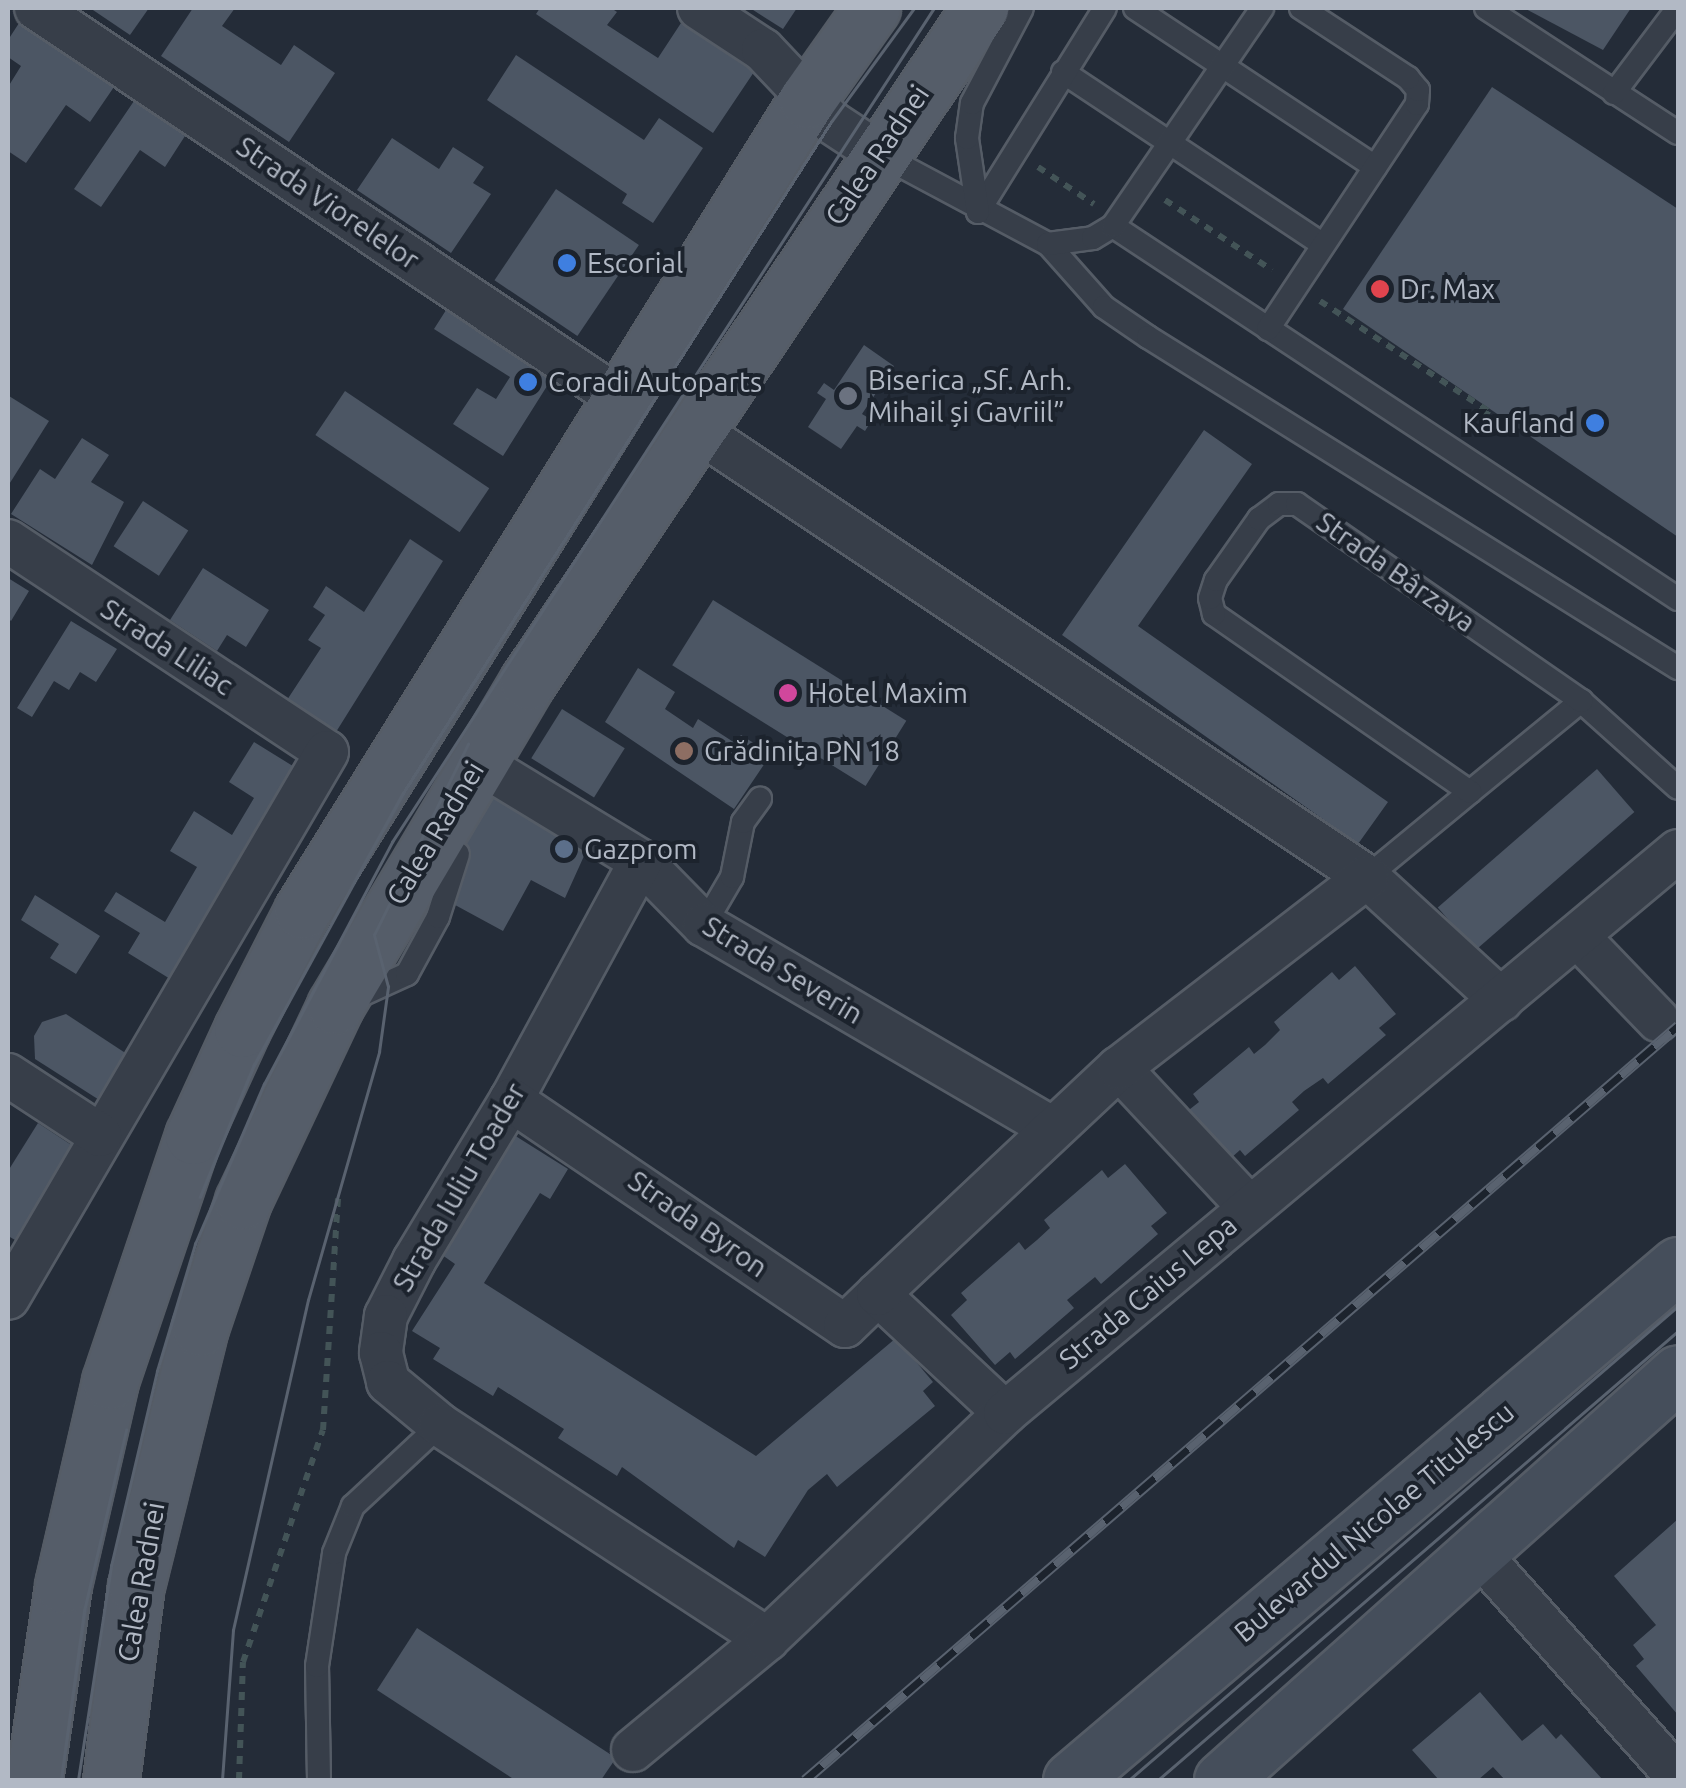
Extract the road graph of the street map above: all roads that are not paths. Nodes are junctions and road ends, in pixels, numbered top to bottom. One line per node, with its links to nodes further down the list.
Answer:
1 (36, 8): 25 (street, Strada Viorelelor)
2 (700, 8): 15 (street)
3 (872, 8): 15 (main road)
4 (980, 8): 18 (main road, Calea Radnei)
5 (1022, 8): 20 (lane)
6 (1106, 8): 13 (lane)
7 (1135, 8): 12 (lane)
8 (1262, 8): 12 (lane)
9 (1301, 8): 19 (lane)
10 (1486, 8): 14 (lane)
11 (1678, 8): 14 (lane)
12 (1223, 66): 17 (lane); 19 (lane)
13 (1063, 72): 17 (lane); 20 (lane)
14 (1614, 93): 16 (lane)
15 (807, 100): 18 (street); 25 (main road)
16 (1678, 133)
17 (1170, 143): 21 (lane); 23 (lane)
18 (878, 153): 20 (lane); 26 (main road, Calea Radnei)
19 (1376, 168): 23 (lane)
20 (978, 212): 22 (lane)
21 (1112, 226): 22 (lane); 24 (lane)
22 (1048, 244): 29 (lane)
23 (1324, 245): 24 (lane)
24 (1268, 329): 28 (lane)
25 (620, 398): 60 (main road)
26 (695, 429): 31 (main road, Calea Radnei); 39 (street)
27 (8, 541): 49 (street, Strada Liliac)
28 (1678, 600)
29 (1678, 668)
30 (1581, 701): 32 (lane, Strada Bârzava); 33 (lane); 33 (lane, Strada Bârzava)
31 (478, 762): 35 (lane); 38 (street, Strada Severin); 43 (main road, Calea Radnei)
32 (1678, 788)
33 (1470, 792): 39 (lane)
34 (760, 799): 40 (lane)
35 (468, 823)
36 (1678, 851): 41 (street, Strada Caius Lepa)
37 (458, 854): 43 (lane)
38 (641, 861): 40 (street, Strada Severin); 47 (street, Strada Iuliu Toader)
39 (1368, 877): 42 (street); 45 (street)
40 (704, 925): 48 (street, Strada Severin)
41 (1579, 938): 42 (street, Strada Caius Lepa); 44 (street)
42 (1500, 1000): 50 (street, Strada Caius Lepa)
43 (335, 1006): 61 (main road, Calea Radnei)
44 (1658, 1020)
45 (1119, 1068): 48 (street); 50 (street)
46 (8, 1075): 49 (street)
47 (511, 1100): 53 (street, Strada Byron); 56 (street, Strada Iuliu Toader)
48 (1051, 1128): 53 (street)
49 (100, 1136): 52 (street)
50 (1248, 1206): 55 (street, Strada Caius Lepa)
51 (1678, 1265): 64 (main road, Bulevardul Nicolae Titulescu)
52 (8, 1298)
53 (884, 1300): 55 (street)
54 (1678, 1373): 57 (main road)
55 (1006, 1413): 58 (street, Strada Caius Lepa)
56 (440, 1425): 58 (street, Strada Iuliu Toader); 63 (lane)
57 (1480, 1555): 62 (street); 65 (main road)
58 (767, 1639): 59 (street, Strada Caius Lepa)
59 (633, 1750)
60 (36, 1762)
61 (111, 1770)
62 (1678, 1777)
63 (319, 1780)
64 (1070, 1780)
65 (1222, 1780)

